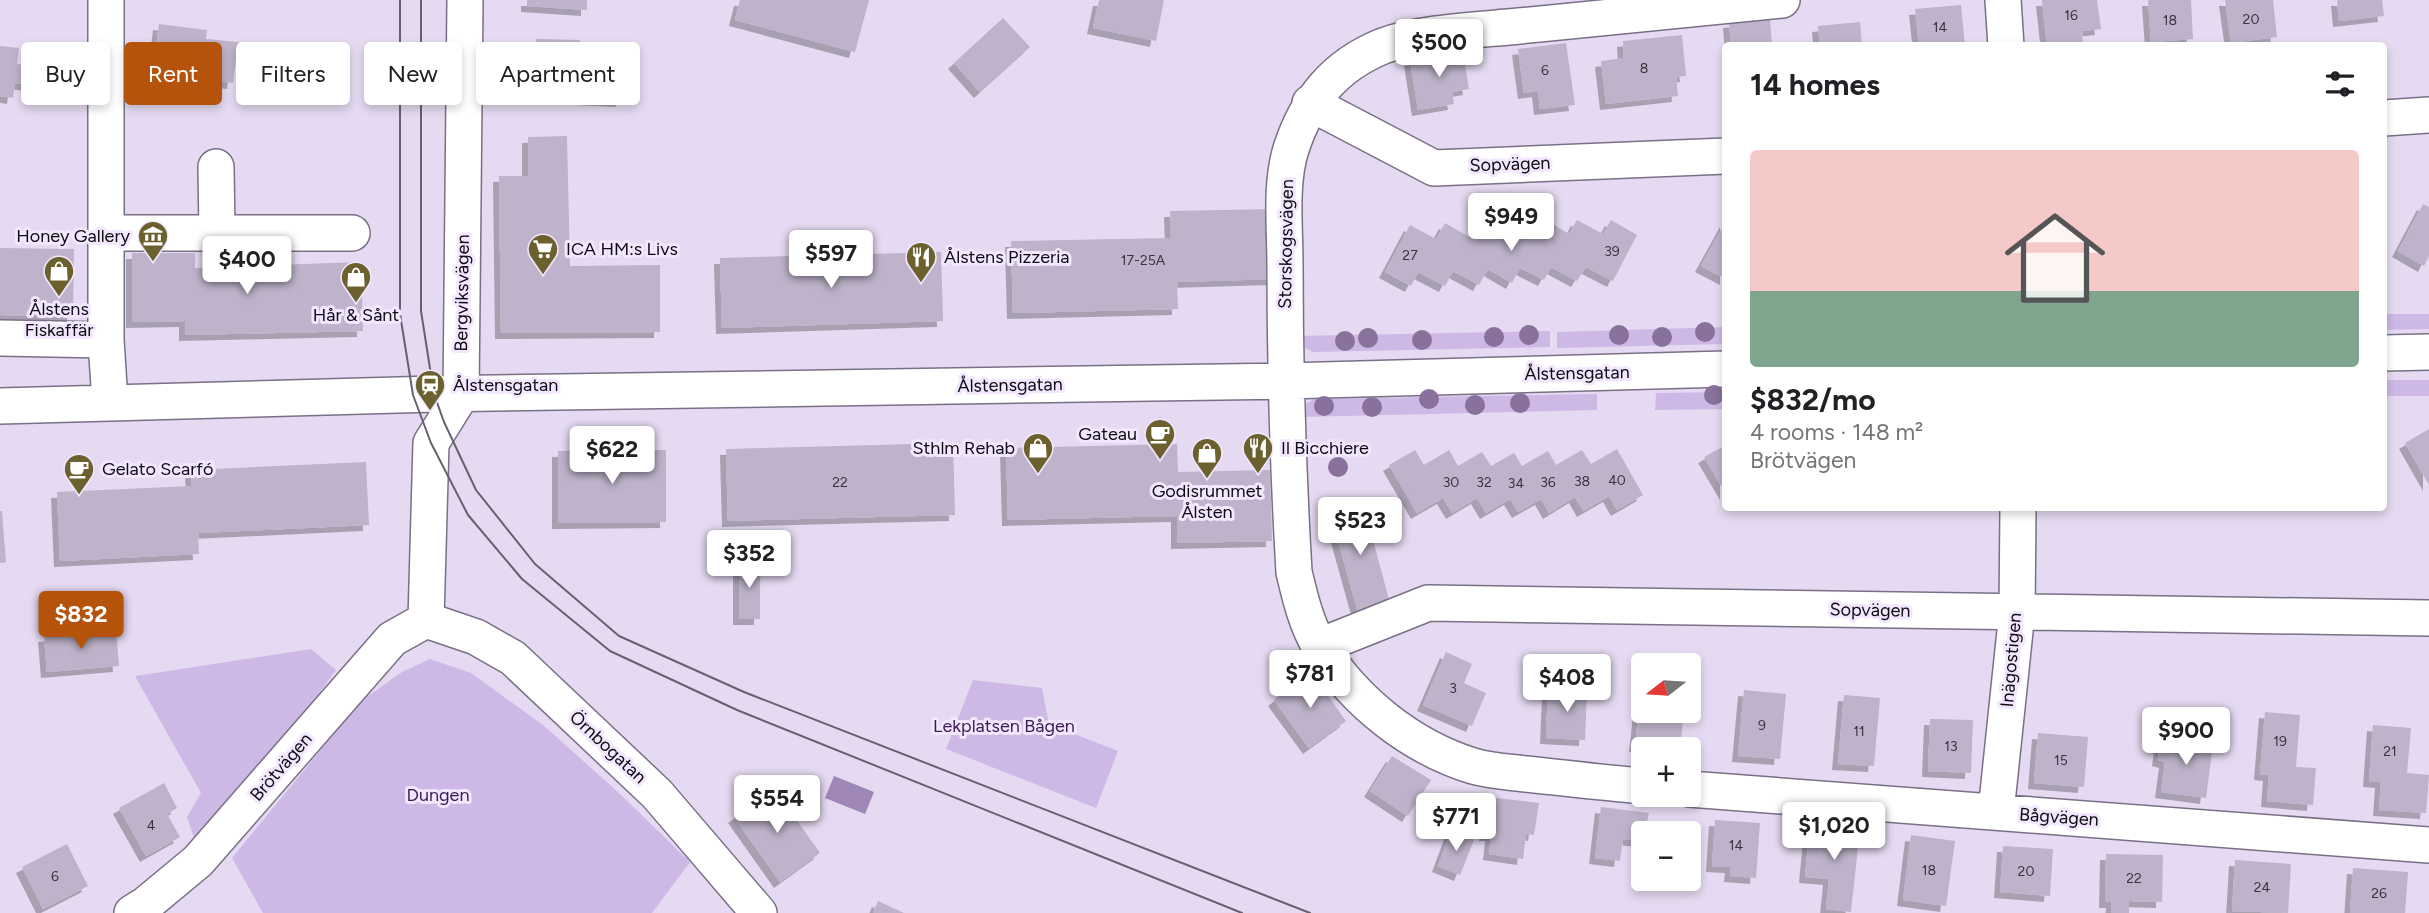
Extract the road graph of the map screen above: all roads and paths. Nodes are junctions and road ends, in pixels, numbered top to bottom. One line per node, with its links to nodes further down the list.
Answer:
1 (106, 0): 11 (street)
2 (465, 0): 20 (street, Bergviksvägen)
3 (1782, 0): 6 (street, Storskogsvägen)
4 (2004, 0): 5 (street)
5 (2006, 42)
6 (1310, 103): 9 (street, Sopvägen); 19 (street, Storskogsvägen)
7 (2429, 115): 8 (street)
8 (2387, 118)
9 (1722, 156)
10 (216, 167): 12 (street)
11 (106, 233): 12 (street); 15 (street)
12 (217, 233): 13 (street)
13 (352, 233)
14 (0, 338): 15 (street)
15 (106, 340): 21 (street)
16 (2429, 352): 17 (street)
17 (2387, 353)
18 (1722, 369): 19 (street, Ålstensgatan)
19 (1286, 381): 20 (street, Ålstensgatan); 27 (street)
20 (461, 395): 21 (street, Ålstensgatan); 26 (street)
21 (110, 402): 22 (street, Ålstensgatan)
22 (0, 406)
23 (2018, 511): 24 (street, Inägostigen)
24 (2017, 612): 25 (street, Sopvägen); 27 (street, Sopvägen); 30 (street, Inägostigen)
25 (2429, 618)
26 (426, 620): 32 (street, Brötvägen); 33 (street, Örnbogatan)
27 (1320, 646): 28 (street)
28 (1631, 785)
29 (1701, 790): 30 (street, Bågvägen)
30 (1996, 812): 31 (street, Bågvägen)
31 (2429, 845)
32 (132, 913)
33 (759, 913)

